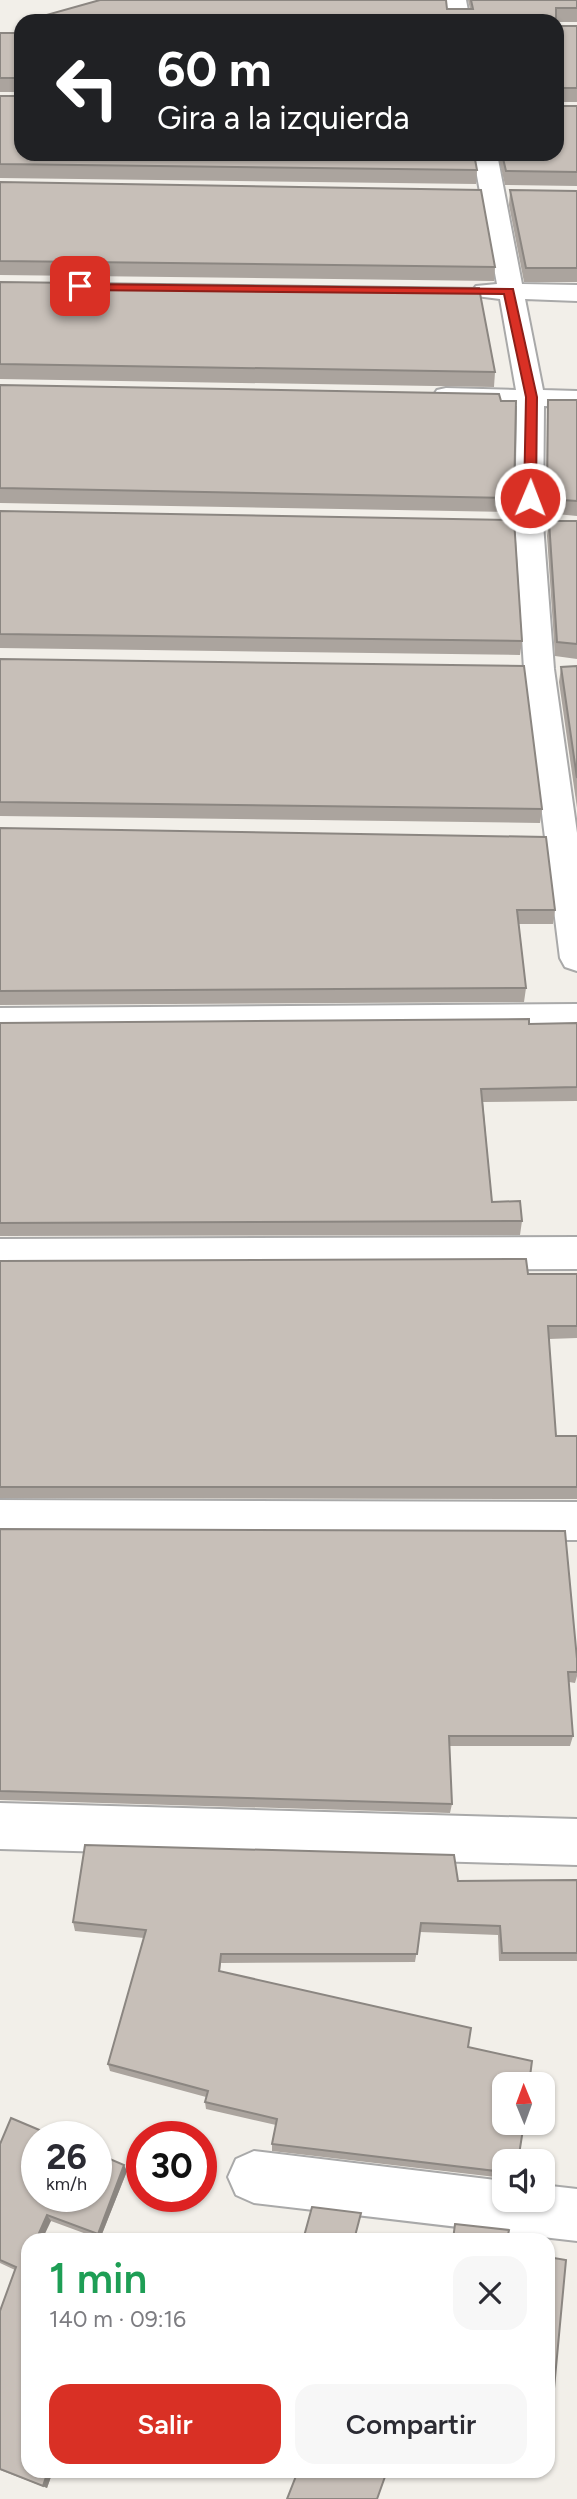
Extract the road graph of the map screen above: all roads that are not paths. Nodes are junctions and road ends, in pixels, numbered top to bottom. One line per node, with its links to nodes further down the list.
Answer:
1 (486, 161): 3 (street)
2 (454, 290): 3 (street)
3 (509, 291): 4 (street); 6 (street)
4 (577, 293)
5 (419, 396): 6 (street)
6 (531, 397): 7 (street); 8 (street)
7 (577, 398)
8 (556, 837): 9 (street)
9 (577, 958)
10 (577, 1017): 11 (street)
11 (0, 1021)
12 (577, 1254): 13 (street)
13 (0, 1255)
14 (0, 1519): 15 (street)
15 (577, 1521)
16 (0, 1826): 17 (street)
17 (577, 1842)
18 (254, 2177): 19 (street)
19 (577, 2215)

